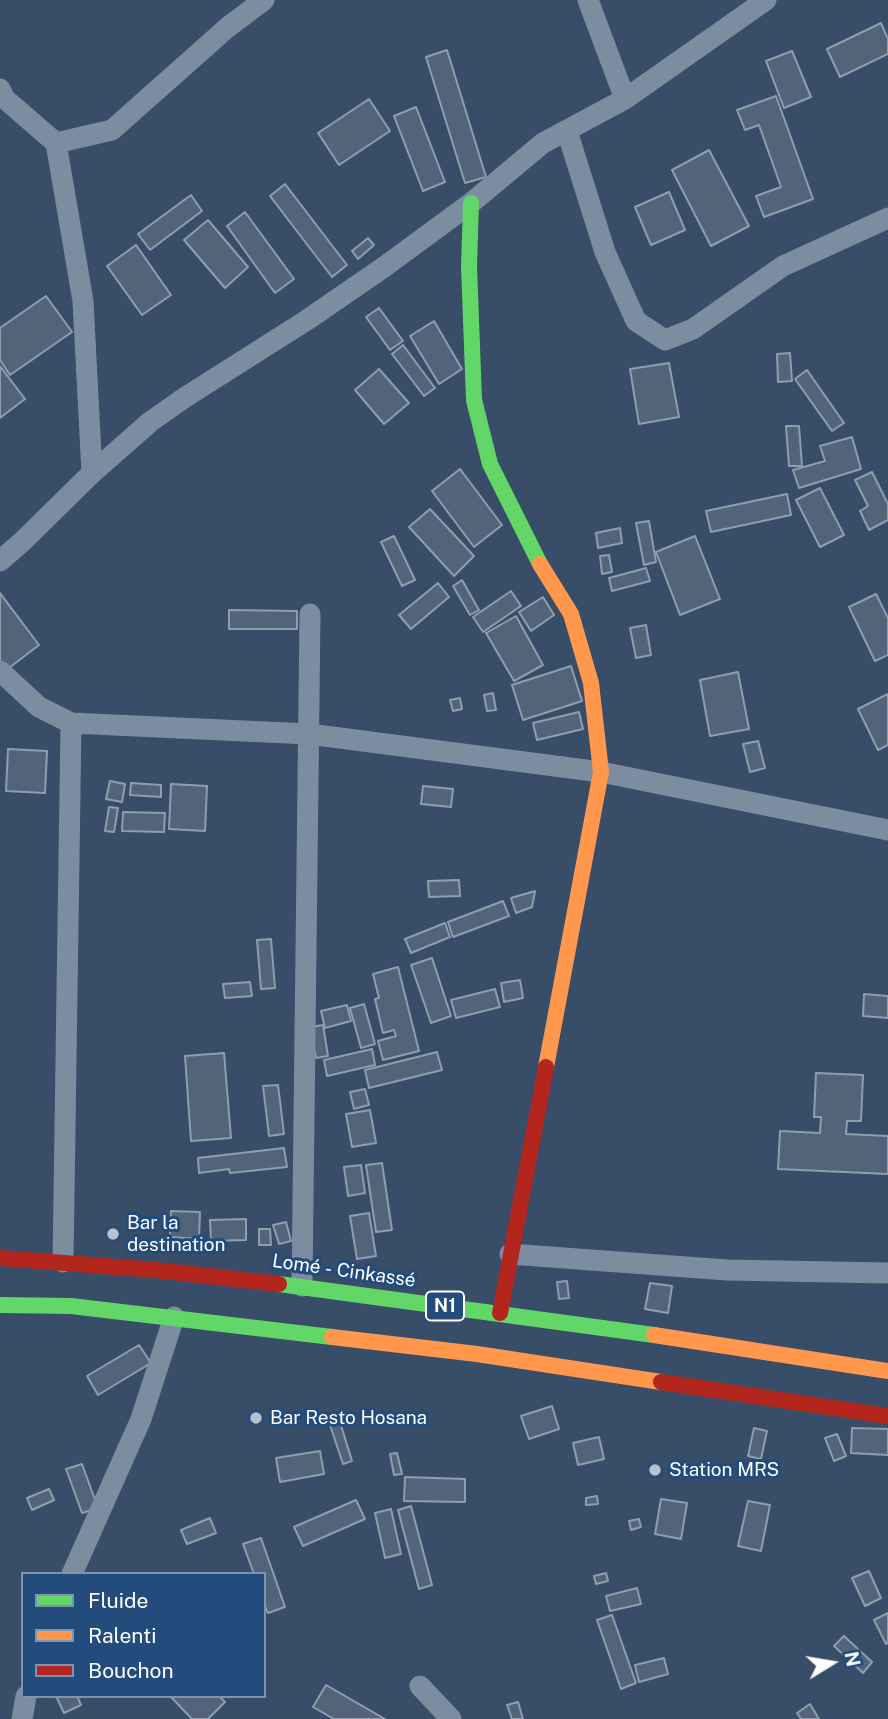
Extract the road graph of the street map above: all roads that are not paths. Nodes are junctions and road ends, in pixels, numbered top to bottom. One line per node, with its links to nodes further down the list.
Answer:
1 (264, 0): 7 (street)
2 (588, 0): 5 (street)
3 (766, 0): 5 (street)
4 (0, 89): 7 (street)
5 (625, 99): 6 (street)
6 (567, 131): 8 (street); 9 (street)
7 (56, 144): 10 (street)
8 (471, 203): 10 (street); 16 (main road)
9 (888, 218)
10 (92, 473): 11 (street)
11 (0, 561)
12 (310, 614): 15 (street)
13 (0, 671): 14 (street)
14 (71, 723): 15 (street); 20 (street)
15 (309, 734): 16 (street); 22 (street)
16 (601, 772): 17 (street); 18 (main road)
17 (888, 830)
18 (510, 1254): 21 (street); 24 (main road)
19 (0, 1258): 20 (main road, Lomé - Cinkassé / N1)
20 (63, 1262): 22 (main road, Lomé - Cinkassé / N1)
21 (888, 1273)
22 (302, 1286): 24 (main road, Lomé - Cinkassé / N1)
23 (0, 1305): 25 (main road, N1)
24 (500, 1313): 26 (main road, Lomé - Cinkassé / N1)
25 (174, 1317): 27 (main road, N1); 28 (street)
26 (888, 1371)
27 (888, 1416)
28 (73, 1572)
29 (420, 1686): 32 (street)
30 (26, 1698): 31 (street)
31 (22, 1719)
32 (451, 1719)

